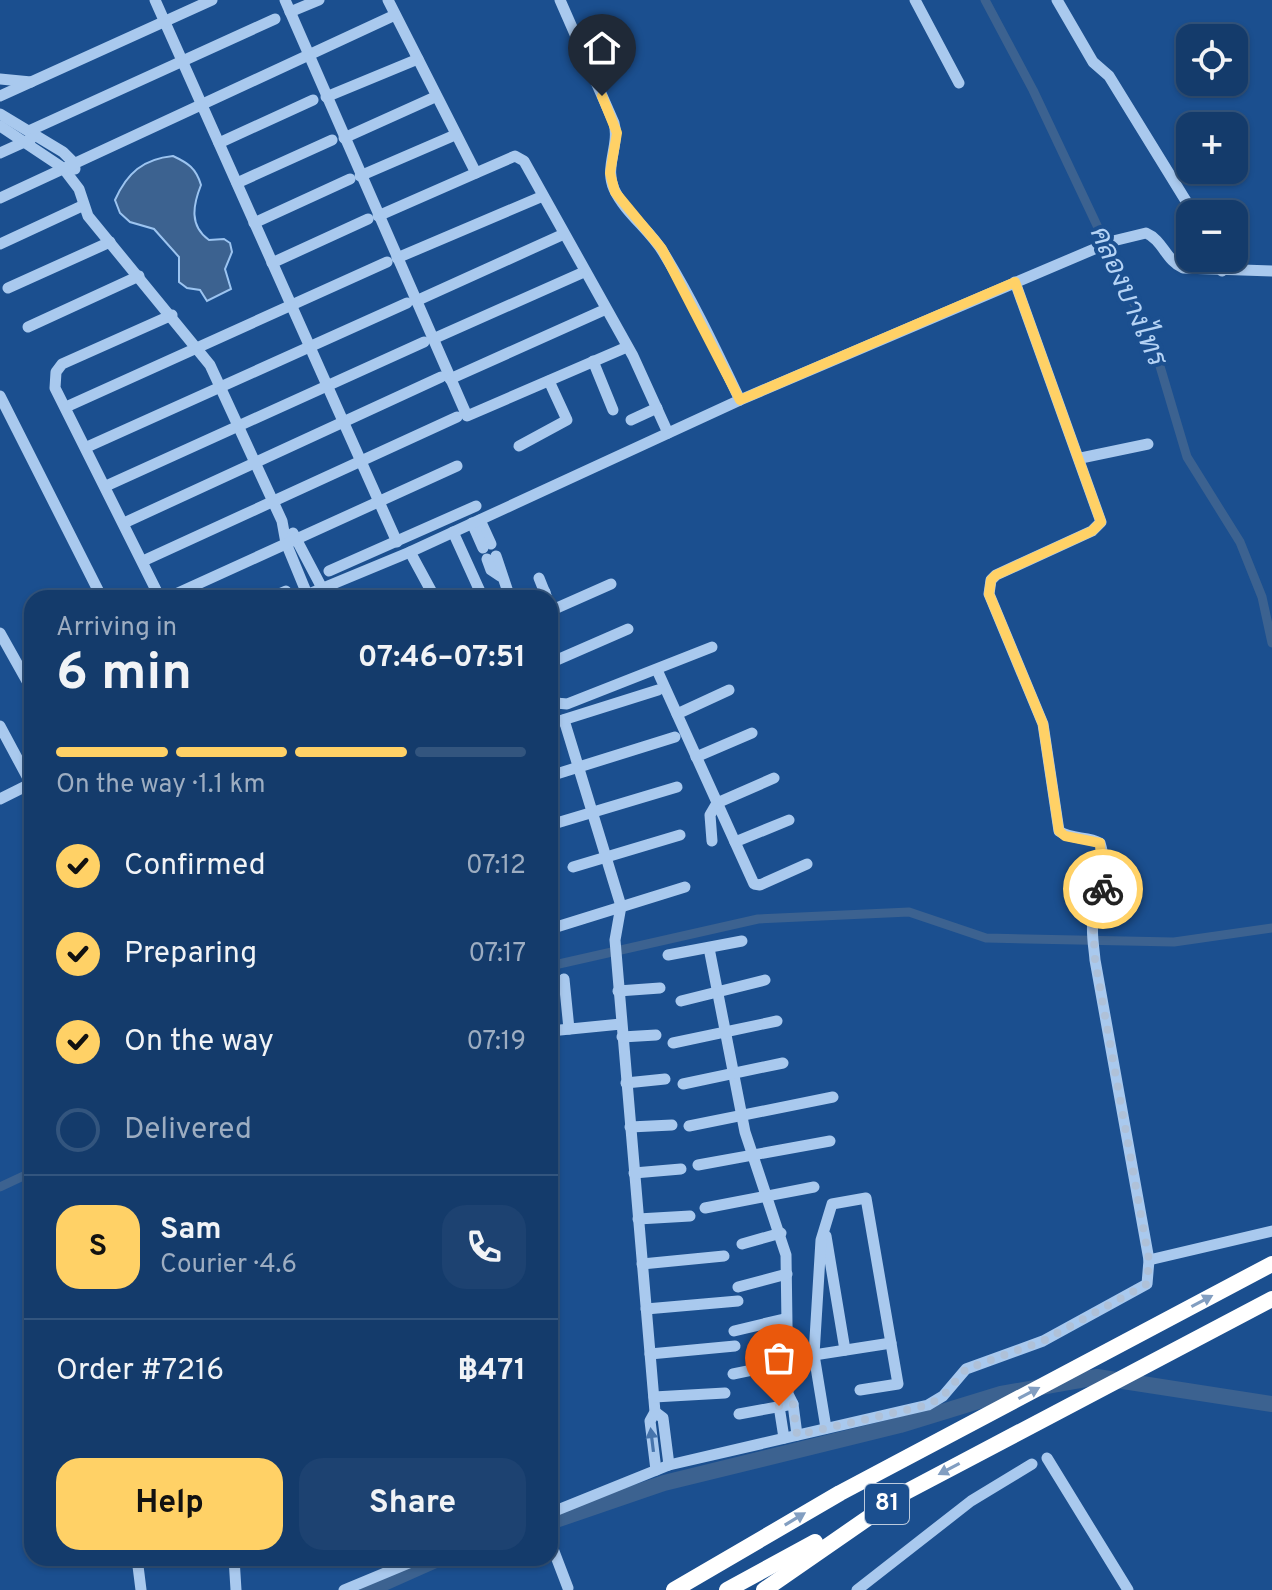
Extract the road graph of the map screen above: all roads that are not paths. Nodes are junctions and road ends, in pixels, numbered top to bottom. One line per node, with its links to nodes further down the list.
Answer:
1 (155, 0): 12 (street)
2 (212, 0): 12 (street)
3 (285, 0): 9 (street)
4 (319, 0): 9 (street)
5 (388, 0): 10 (street)
6 (560, 0): 68 (street)
7 (915, 0): 18 (street)
8 (1057, 0): 37 (street)
9 (290, 12): 13 (street)
10 (395, 15): 13 (street); 14 (street)
11 (275, 19): 15 (street)
12 (164, 21): 15 (street); 17 (street)
13 (308, 55): 20 (street); 23 (street)
14 (418, 59): 20 (street); 21 (street)
15 (182, 61): 23 (street); 27 (street)
16 (0, 79): 17 (street)
17 (31, 82): 19 (street)
18 (959, 83)
19 (0, 96)
20 (326, 97): 28 (street)
21 (435, 97): 26 (street); 28 (street)
22 (313, 100): 29 (street)
23 (202, 104): 29 (street); 31 (street)
24 (0, 114): 27 (street)
25 (0, 126): 27 (street)
26 (455, 135): 32 (street); 33 (street)
27 (32, 136): 30 (street); 31 (street)
28 (338, 139): 33 (street); 34 (street)
29 (219, 143): 34 (street)
30 (0, 153)
31 (69, 166): 36 (street); 38 (street)
32 (476, 173): 35 (street); 39 (street)
33 (355, 178): 39 (street); 40 (street)
34 (237, 183): 40 (street)
35 (543, 196): 41 (street); 44 (street)
36 (0, 198)
37 (1185, 200)
38 (82, 206): 42 (street); 43 (street)
39 (373, 218): 44 (street); 45 (street)
40 (254, 223): 45 (street)
41 (564, 234): 49 (street); 53 (street)
42 (110, 242): 50 (street); 52 (street)
43 (0, 244)
44 (392, 260): 53 (street); 54 (street)
45 (272, 263): 54 (street)
46 (1176, 265): 51 (street)
47 (1248, 268): 48 (street)
48 (1272, 271)
49 (584, 272): 55 (street); 58 (street)
50 (139, 276): 56 (street); 57 (street)
51 (1015, 282): 68 (street); 80 (street)
52 (8, 288)
53 (411, 302): 58 (street); 59 (street)
54 (291, 305): 59 (street); 61 (street)
55 (604, 310): 60 (street); 63 (street)
56 (172, 315): 61 (street); 69 (street)
57 (28, 327)
58 (429, 340): 63 (street); 65 (street)
59 (310, 347): 65 (street); 66 (street)
60 (627, 347): 62 (street); 70 (street)
61 (198, 348): 66 (street); 69 (street)
62 (593, 361): 64 (street); 71 (street)
63 (446, 378): 64 (street); 74 (street)
64 (549, 381): 78 (street)
65 (327, 386): 74 (street); 75 (street)
66 (220, 387): 75 (street); 79 (street)
67 (0, 396): 99 (street)
68 (740, 400): 76 (street)
69 (66, 407): 79 (street)
70 (657, 408): 73 (street); 76 (street)
71 (613, 410)
72 (457, 417): 81 (street)
73 (631, 420)
74 (343, 422): 81 (street); 82 (street)
75 (238, 426): 82 (street); 84 (street)
76 (668, 433): 88 (street)
77 (1148, 444): 80 (street)
78 (519, 446)
79 (87, 447): 84 (street)
80 (1081, 458): 188 (street)
81 (361, 461): 85 (street); 86 (street)
82 (255, 463): 86 (street); 89 (street)
83 (457, 466): 85 (street)
84 (106, 486): 89 (street)
85 (379, 501): 91 (street); 92 (street)
86 (273, 502): 91 (street); 94 (street)
87 (476, 506): 92 (street)
88 (476, 521): 90 (street); 106 (street)
89 (124, 523): 94 (street)
90 (453, 532): 93 (street); 105 (street)
91 (292, 541): 98 (street); 101 (street); 102 (street)
92 (397, 542): 95 (street)
93 (410, 552): 98 (street); 104 (street)
94 (143, 561): 100 (street)
95 (329, 571)
96 (539, 578): 107 (street)
97 (611, 584): 108 (street)
98 (322, 588): 103 (street)
99 (98, 590)
100 (156, 590)
101 (185, 590)
102 (302, 590)
103 (317, 590)
104 (431, 590)
105 (479, 590)
106 (506, 590)
107 (544, 590)
108 (558, 600)
109 (628, 629): 112 (street)
110 (0, 633): 114 (street)
111 (712, 647): 113 (street)
112 (558, 660)
113 (657, 670): 117 (street); 118 (street)
114 (24, 676)
115 (658, 690): 119 (street)
116 (729, 690): 118 (street)
117 (558, 703)
118 (677, 714): 124 (street)
119 (564, 720): 120 (street); 125 (street)
120 (558, 722)
121 (0, 726): 126 (street)
122 (752, 733): 124 (street)
123 (675, 737): 125 (street)
124 (696, 757): 132 (street)
125 (579, 766): 127 (street); 133 (street)
126 (24, 771)
127 (558, 773)
128 (774, 778): 132 (street)
129 (24, 787): 131 (street)
130 (677, 787): 133 (street)
131 (0, 799)
132 (717, 803): 137 (street); 138 (street)
133 (594, 812): 135 (street); 139 (street)
134 (789, 820): 138 (street)
135 (558, 823)
136 (680, 835): 139 (street)
137 (712, 841)
138 (735, 842): 140 (street)
139 (608, 857): 141 (street); 143 (street)
140 (807, 864)
141 (573, 867)
142 (685, 887): 143 (street)
143 (621, 906): 144 (street); 146 (street)
144 (591, 915): 145 (street); 146 (street)
145 (558, 926)
146 (615, 940): 153 (street)
147 (742, 941): 148 (street)
148 (709, 948): 149 (street); 154 (street)
149 (668, 955)
150 (564, 979): 157 (street)
151 (765, 980): 154 (street)
152 (660, 988): 153 (street)
153 (618, 991): 159 (street)
154 (716, 992): 155 (street); 160 (street)
155 (681, 1001)
156 (777, 1021): 160 (street)
157 (569, 1029): 158 (street); 159 (street)
158 (558, 1030)
159 (622, 1030): 161 (street); 166 (street)
160 (723, 1031): 162 (street); 164 (street)
161 (656, 1035)
162 (673, 1043)
163 (783, 1063): 164 (street)
164 (732, 1072): 167 (street); 169 (street)
165 (665, 1079): 166 (street)
166 (626, 1083): 172 (street)
167 (683, 1084)
168 (833, 1097): 169 (street)
169 (741, 1115): 171 (street); 174 (street)
170 (672, 1125): 172 (street)
171 (689, 1126)
172 (630, 1127): 177 (street)
173 (830, 1141): 174 (street)
174 (751, 1155): 175 (street); 179 (street)
175 (698, 1165)
176 (681, 1169): 177 (street)
177 (634, 1173): 182 (street)
178 (814, 1187): 179 (street)
179 (764, 1195): 180 (street); 185 (street)
180 (705, 1208)
181 (690, 1216): 182 (street)
182 (638, 1219): 189 (street)
183 (824, 1226): 198 (street); 200 (street); 202 (street)
184 (1272, 1231): 188 (street)
185 (781, 1233): 186 (street); 191 (street)
186 (742, 1244)
187 (724, 1256): 189 (street)
188 (1149, 1260): 212 (street)
189 (642, 1264): 195 (street)
190 (1272, 1264): 229 (highway, 81, one-way to 190)
191 (787, 1274): 192 (street); 196 (street)
192 (738, 1287)
193 (1272, 1299): 219 (highway, 81, one-way to 219)
194 (738, 1301): 195 (street)
195 (646, 1309): 201 (street)
196 (784, 1319): 197 (street); 203 (street)
197 (734, 1331)
198 (891, 1343): 200 (street); 205 (street)
199 (735, 1346): 201 (street)
200 (845, 1350): 202 (street)
201 (650, 1354): 207 (street)
202 (814, 1355): 212 (street)
203 (787, 1363): 204 (street); 208 (street)
204 (733, 1374)
205 (860, 1390)
206 (725, 1393): 207 (street)
207 (654, 1397): 210 (street)
208 (790, 1399): 209 (street); 213 (street)
209 (779, 1406): 211 (street); 214 (street)
210 (655, 1412): 217 (street); 218 (street, one-way to 210)
211 (739, 1414)
212 (826, 1428): 213 (street)
213 (797, 1435): 214 (street)
214 (784, 1438): 217 (street)
215 (1047, 1458): 233 (street)
216 (1032, 1464): 232 (street)
217 (669, 1465): 218 (street)
218 (656, 1470): 220 (street)
219 (904, 1493): 230 (highway, 81); 231 (highway, 81)
220 (558, 1510)
221 (558, 1562): 225 (street)
222 (138, 1566): 226 (street)
223 (234, 1566): 227 (street)
224 (402, 1566): 228 (street)
225 (568, 1588)
226 (141, 1590)
227 (236, 1590)
228 (344, 1590)
229 (674, 1590)
230 (727, 1590)
231 (764, 1590)
232 (857, 1590)
233 (1128, 1590)

